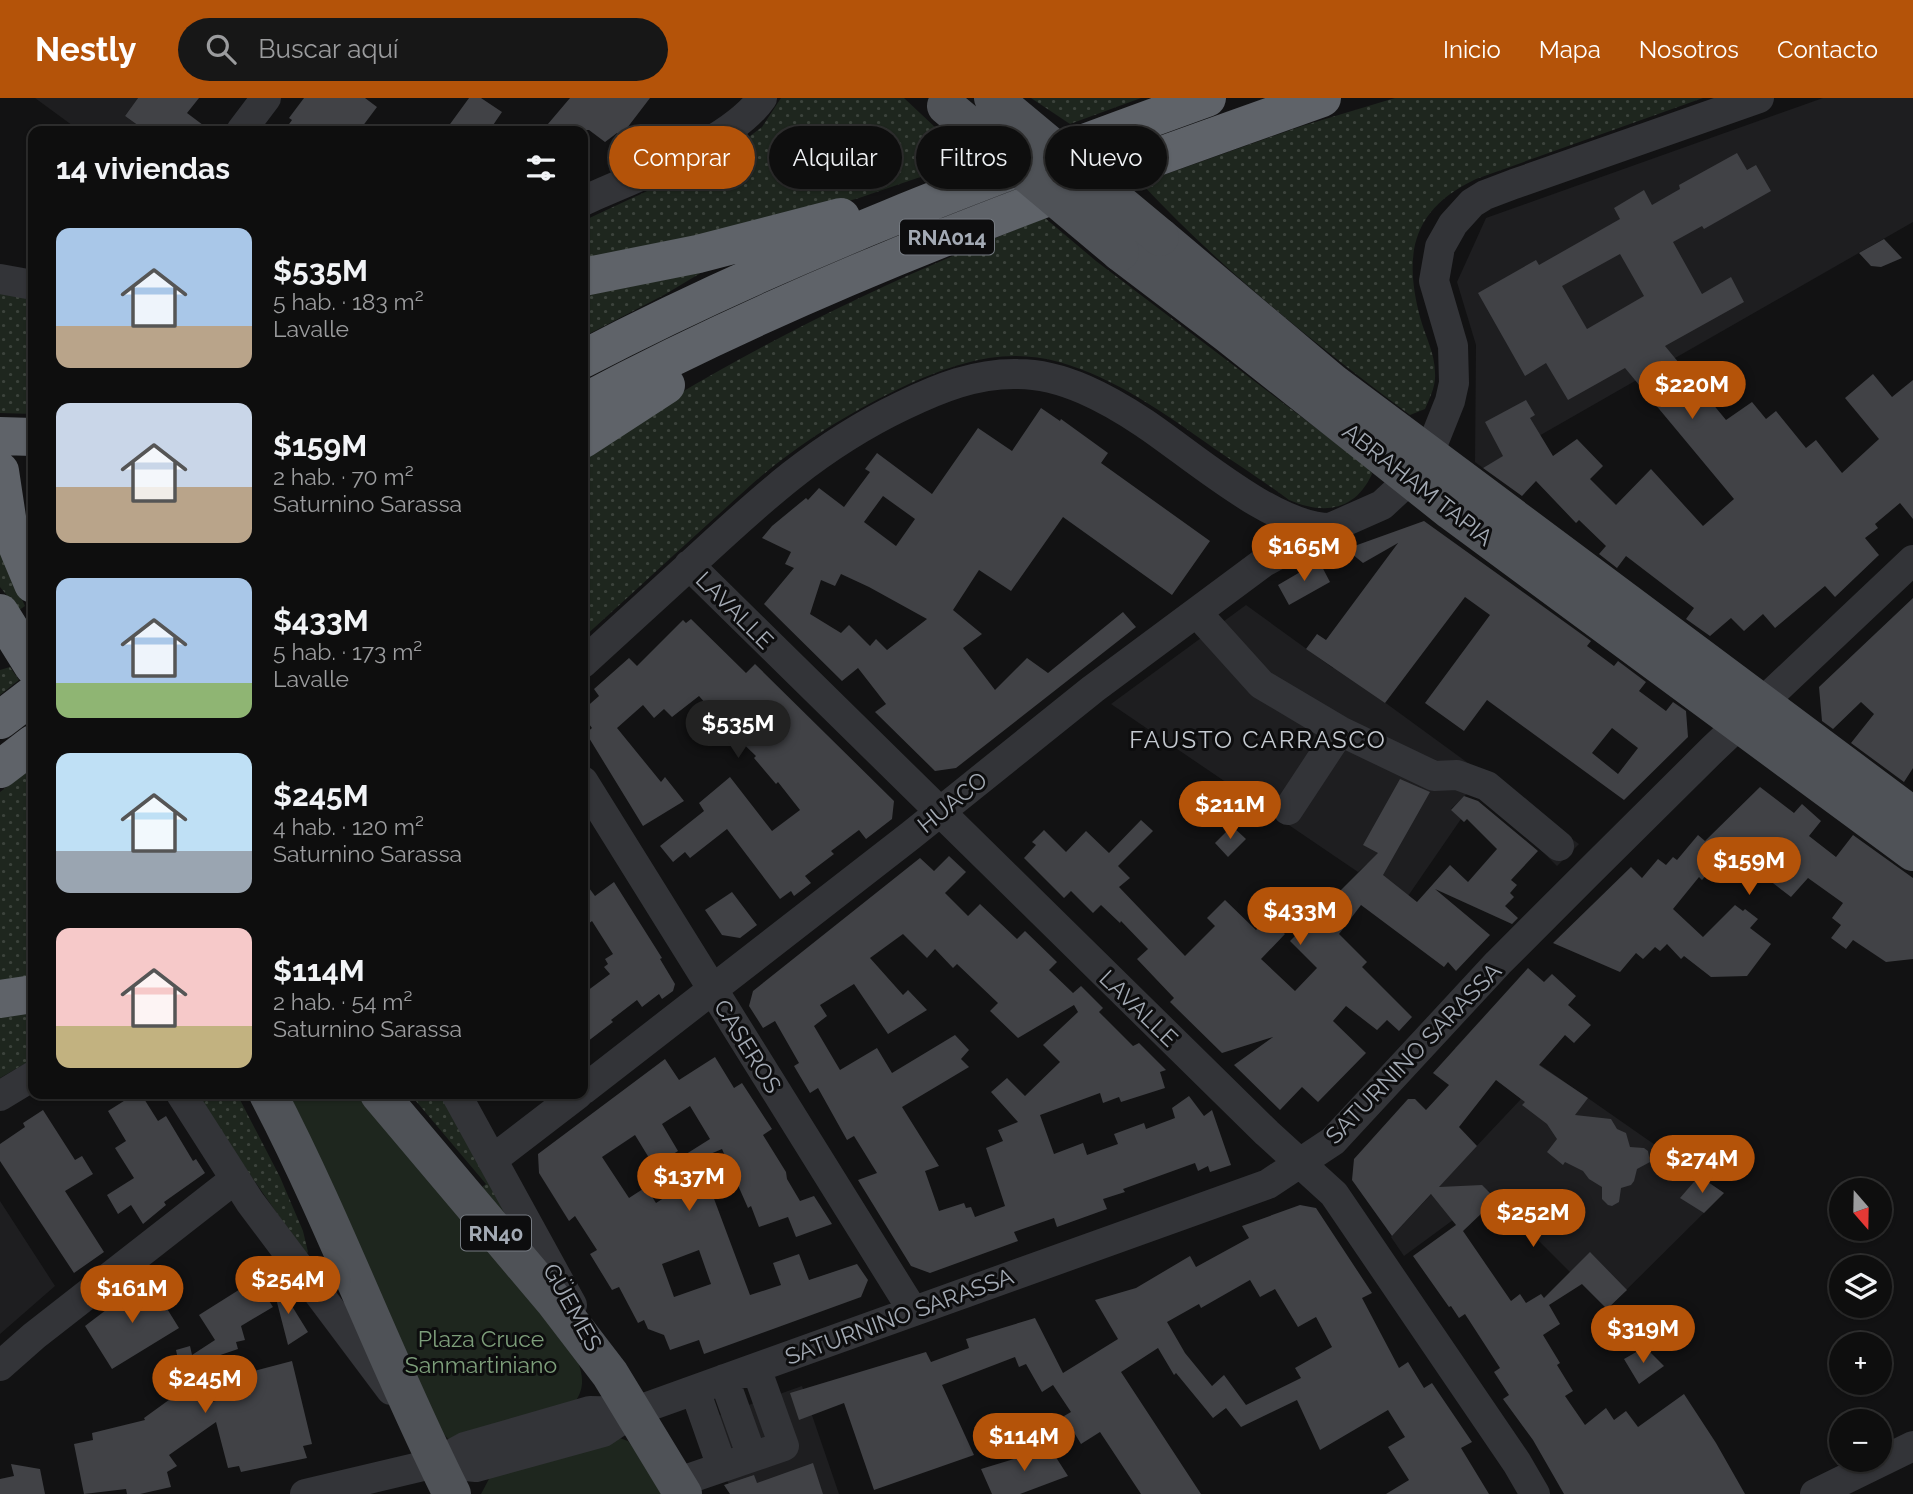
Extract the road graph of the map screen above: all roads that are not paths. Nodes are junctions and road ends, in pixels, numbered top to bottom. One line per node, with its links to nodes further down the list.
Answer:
1 (266, 98): 9 (street)
2 (762, 98): 14 (street)
3 (993, 98): 24 (main road, ABRAHAM TAPIA, bridge)
4 (1208, 98): 11 (highway, RNA014)
5 (1322, 98): 10 (highway, RNA014)
6 (1342, 98): 10 (highway)
7 (1759, 98): 24 (street)
8 (941, 102): 24 (main road, ABRAHAM TAPIA, bridge)
9 (245, 126)
10 (1218, 135): 15 (highway, RNA014)
11 (1031, 162)
12 (943, 189): 16 (highway)
13 (960, 189): 19 (highway, RNA014)
14 (588, 199)
15 (918, 248): 20 (highway, RNA014); 22 (highway)
16 (588, 276)
17 (0, 279): 18 (street)
18 (28, 284)
19 (588, 357)
20 (588, 400)
21 (0, 436): 23 (highway)
22 (588, 436)
23 (28, 437)
24 (1419, 467): 26 (street, HUACO); 35 (main road, ABRAHAM TAPIA)
25 (0, 471): 29 (highway)
26 (1331, 528): 28 (street); 30 (street, HUACO)
27 (1913, 560): 35 (street, SATURNINO SARASSA)
28 (689, 565): 33 (street); 42 (street, LAVALLE)
29 (28, 572)
30 (1197, 613): 37 (street); 42 (street, HUACO)
31 (2, 616): 32 (highway)
32 (28, 658)
33 (588, 658)
34 (28, 699): 36 (highway)
35 (1750, 714): 43 (main road, ABRAHAM TAPIA); 45 (main road, ABRAHAM TAPIA); 58 (street, SATURNINO SARASSA)
36 (0, 720)
37 (1340, 731): 41 (street); 44 (street)
38 (28, 748): 39 (highway)
39 (0, 769)
40 (588, 789): 46 (street, CASEROS)
41 (1288, 810)
42 (940, 812): 46 (street, HUACO); 58 (street, LAVALLE)
43 (1913, 816)
44 (1559, 846)
45 (1913, 852)
46 (713, 989): 50 (street, HUACO); 60 (street, CASEROS)
47 (28, 995): 48 (highway)
48 (0, 999)
49 (28, 1079): 51 (street)
50 (588, 1086)
51 (0, 1096)
52 (184, 1099): 59 (street)
53 (270, 1099): 67 (main road)
54 (383, 1099): 62 (main road, GÜEMES / RN40)
55 (459, 1099): 57 (street, GÜEMES)
56 (571, 1099): 57 (street)
57 (492, 1160): 62 (street, GÜEMES)
58 (1300, 1163): 60 (street, SATURNINO SARASSA); 70 (street, LAVALLE)
59 (235, 1179): 61 (street); 67 (street)
60 (913, 1311): 63 (street, SATURNINO SARASSA)
61 (0, 1366)
62 (610, 1374): 64 (main road, GÜEMES / RN40)
63 (723, 1380): 64 (street, SATURNINO SARASSA); 66 (street); 66 (street)
64 (634, 1412): 67 (street, SATURNINO SARASSA); 68 (main road, GÜEMES / RN40)
65 (1913, 1447): 71 (street)
66 (751, 1457): 68 (street)
67 (436, 1464): 69 (street, SATURNINO SARASSA)
68 (679, 1488)
69 (305, 1494)
70 (1535, 1494)
71 (1815, 1494)

